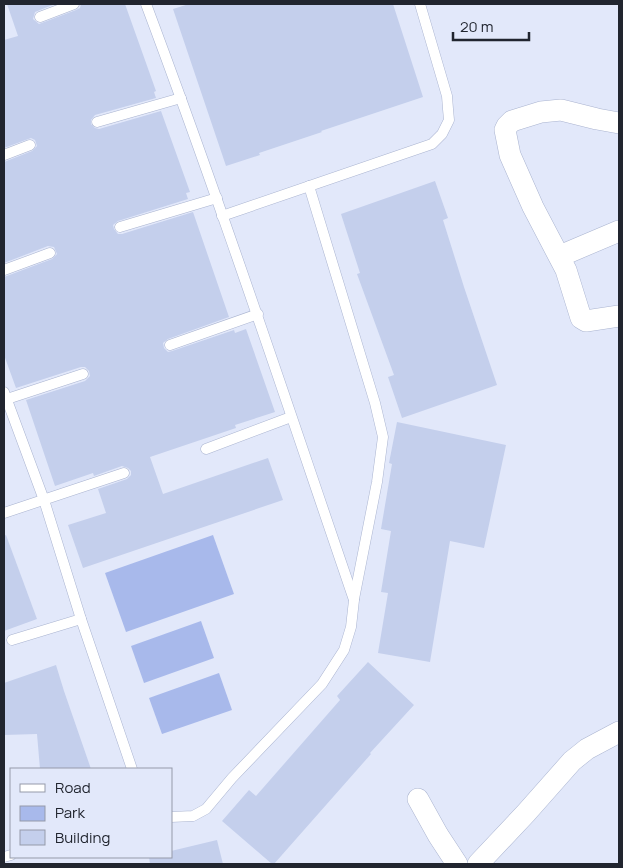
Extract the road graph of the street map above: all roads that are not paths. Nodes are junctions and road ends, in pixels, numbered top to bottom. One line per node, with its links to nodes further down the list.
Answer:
1 (74, 4): 4 (lane)
2 (146, 4): 5 (lane)
3 (420, 4): 10 (lane)
4 (40, 17)
5 (181, 98): 6 (lane); 11 (lane)
6 (97, 122)
7 (619, 123): 16 (street)
8 (30, 145): 9 (lane)
9 (4, 155)
10 (309, 186): 12 (lane); 28 (lane)
11 (217, 198): 12 (lane); 13 (lane)
12 (222, 216): 18 (lane)
13 (120, 227)
14 (619, 231): 16 (street)
15 (50, 253): 17 (lane)
16 (560, 256): 19 (street)
17 (4, 270)
18 (258, 314): 20 (lane); 23 (lane)
19 (619, 316)
20 (170, 345)
21 (83, 374): 22 (lane)
22 (5, 397): 26 (lane)
23 (291, 417): 24 (lane); 28 (lane)
24 (206, 449)
25 (124, 473): 26 (lane)
26 (44, 500): 27 (lane); 29 (lane)
27 (4, 513)
28 (354, 600): 34 (lane)
29 (80, 619): 30 (lane); 32 (lane)
30 (12, 640)
31 (619, 732): 36 (street)
32 (132, 768)
33 (418, 799): 35 (street)
34 (172, 817)
35 (457, 864)
36 (478, 864)

